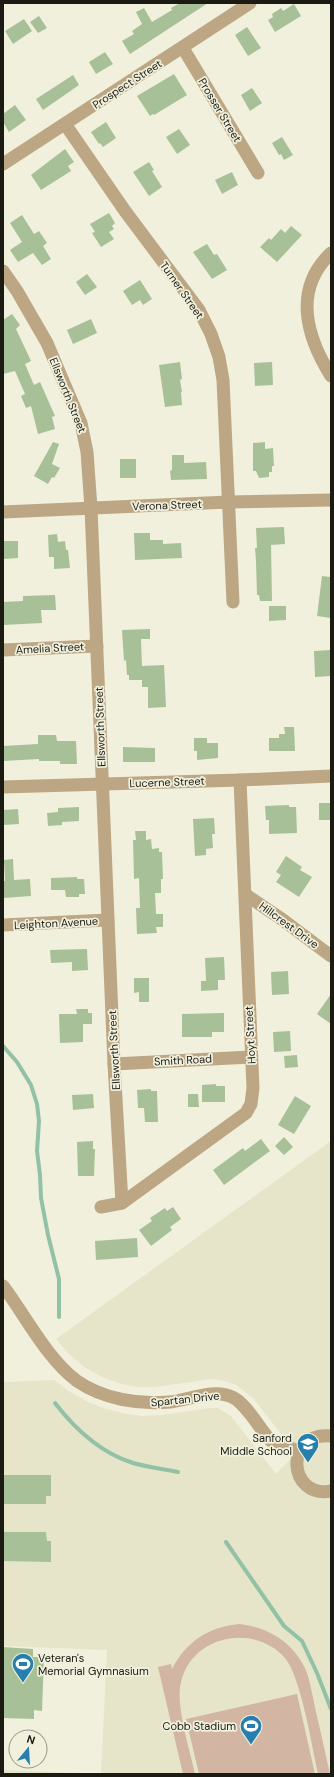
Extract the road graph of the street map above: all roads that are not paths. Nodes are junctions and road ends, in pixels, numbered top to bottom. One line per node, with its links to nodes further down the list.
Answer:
1 (250, 3): 2 (street, Prospect Street)
2 (183, 48): 3 (street, Prospect Street); 5 (street, Prosser Street)
3 (65, 124): 4 (street, Prospect Street); 10 (street, Turner Street)
4 (3, 164)
5 (258, 173)
6 (331, 253): 8 (street)
7 (3, 271): 11 (street, Ellsworth Street)
8 (331, 376)
9 (331, 500): 10 (street, Verona Street)
10 (229, 502): 11 (street, Verona Street); 13 (street, Turner Street)
11 (91, 508): 12 (street, Verona Street); 14 (street, Ellsworth Street)
12 (3, 512)
13 (233, 602)
14 (97, 646): 15 (street, Amelia Street); 18 (street, Ellsworth Street)
15 (3, 650)
16 (331, 776): 17 (street, Lucerne Street)
17 (240, 780): 18 (street, Lucerne Street); 20 (street, Hoyt Street)
18 (103, 784): 19 (street, Lucerne Street); 21 (street, Ellsworth Street)
19 (3, 787)
20 (246, 895): 23 (street, Hillcrest Drive); 24 (street, Hoyt Street)
21 (108, 920): 22 (street, Leighton Avenue); 25 (street, Ellsworth Street)
22 (3, 925)
23 (331, 956)
24 (251, 1057): 25 (street, Smith Road); 26 (street, Hoyt Street)
25 (114, 1064): 26 (street, Ellsworth Street)
26 (122, 1203): 27 (street, Hoyt Street)
27 (101, 1207)
28 (3, 1286): 30 (street, Spartan Drive)
29 (331, 1436): 30 (street)
30 (299, 1451): 31 (street)
31 (331, 1491)

